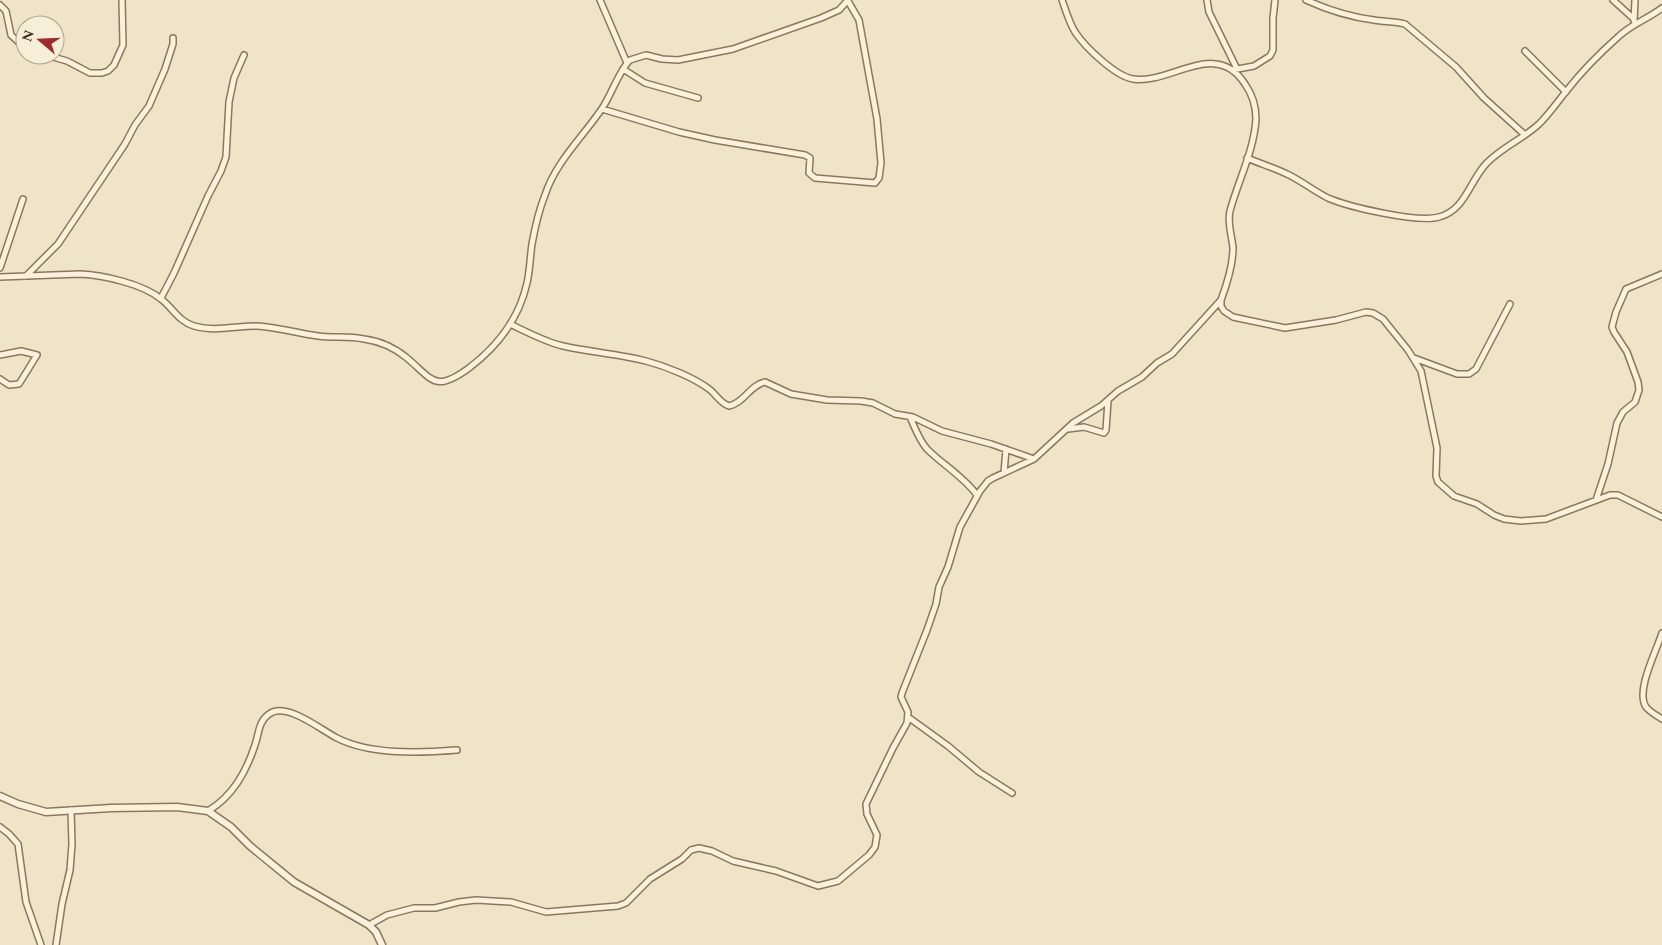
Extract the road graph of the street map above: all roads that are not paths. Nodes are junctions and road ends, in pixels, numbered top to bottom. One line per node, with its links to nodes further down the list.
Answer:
1 (122, 0): 17 (street)
2 (600, 0): 18 (street)
3 (848, 0): 18 (street); 23 (street)
4 (1062, 0): 20 (street)
5 (1207, 0): 20 (street)
6 (1275, 0): 20 (street)
7 (1306, 0): 24 (street)
8 (1613, 0): 12 (street)
9 (1635, 0): 12 (street)
10 (0, 5): 14 (street)
11 (1660, 11): 12 (street)
12 (1634, 21): 21 (street)
13 (173, 38): 29 (street)
14 (15, 39)
15 (1525, 51): 21 (street)
16 (244, 55): 31 (street)
17 (65, 60)
18 (627, 63): 19 (street)
19 (624, 69): 22 (street); 23 (street)
20 (1235, 69): 25 (street)
21 (1566, 92): 24 (street)
22 (698, 98)
23 (602, 109): 36 (street)
24 (1525, 135): 25 (street)
25 (1247, 158): 32 (street)
26 (23, 199): 27 (street)
27 (0, 268)
28 (1662, 274): 47 (street)
29 (25, 276): 30 (street); 31 (street)
30 (0, 277)
31 (160, 298): 36 (street)
32 (1221, 300): 34 (street); 35 (street)
33 (1510, 304): 38 (street)
34 (1211, 310): 35 (street); 40 (street)
35 (1226, 312): 38 (street)
36 (510, 324): 41 (street)
37 (0, 354): 39 (street)
38 (1413, 358): 47 (street)
39 (0, 379)
40 (1108, 400): 42 (street); 42 (street)
41 (910, 417): 43 (street); 46 (street)
42 (1067, 429): 44 (street)
43 (1006, 449): 44 (street); 45 (street)
44 (1034, 459): 45 (street)
45 (1004, 474): 46 (street)
46 (977, 495): 50 (street)
47 (1596, 500): 48 (street)
48 (1662, 517)
49 (1662, 632): 51 (street)
50 (908, 717): 53 (street); 58 (street)
51 (1662, 719)
52 (457, 750): 56 (street)
53 (1012, 793)
54 (0, 796): 55 (street)
55 (71, 810): 56 (street); 60 (street)
56 (208, 811): 58 (street)
57 (0, 827): 59 (street)
58 (370, 925): 61 (street)
59 (41, 945)
60 (56, 945)
61 (382, 945)

